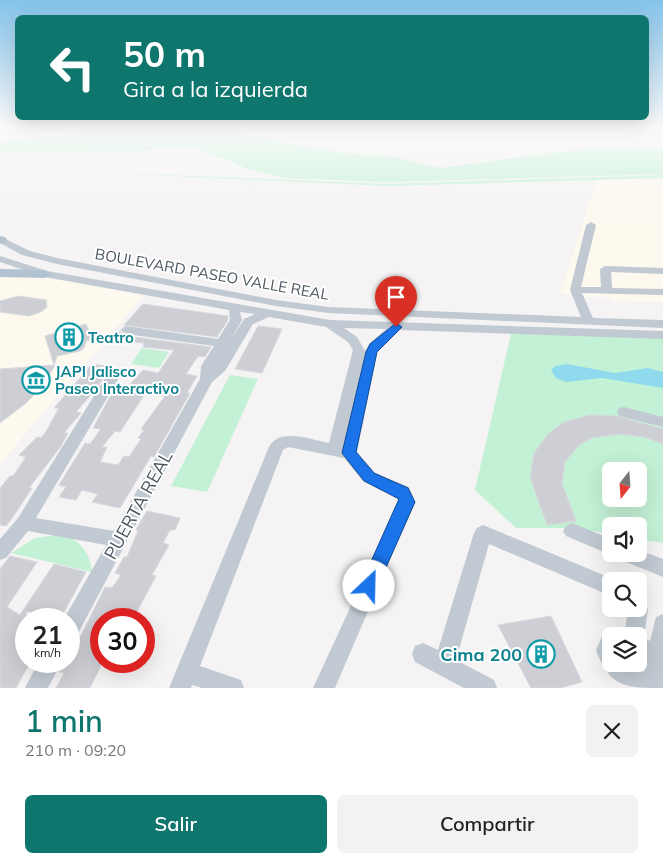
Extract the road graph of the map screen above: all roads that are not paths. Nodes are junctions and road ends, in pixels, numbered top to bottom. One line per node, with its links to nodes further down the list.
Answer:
1 (592, 225): 7 (street)
2 (0, 240): 12 (street, BOULEVARD PASEO VALLE REAL)
3 (0, 260): 6 (street, BOULEVARD PASEO VALLE REAL)
4 (663, 271): 8 (street)
5 (0, 273): 6 (main road)
6 (45, 274): 10 (street, BOULEVARD PASEO VALLE REAL)
7 (575, 290): 8 (street); 12 (street)
8 (607, 291): 9 (street)
9 (663, 292)
10 (234, 308): 11 (street, BOULEVARD PASEO VALLE REAL); 18 (street, PUERTA REAL)
11 (265, 314): 13 (street, BOULEVARD PASEO VALLE REAL); 18 (street, PUERTA REAL)
12 (589, 321): 14 (street, BOULEVARD PASEO VALLE REAL)
13 (330, 324): 15 (street, BOULEVARD PASEO VALLE REAL); 22 (street)
14 (663, 324)
15 (396, 327): 17 (street, BOULEVARD PASEO VALLE REAL); 22 (street)
16 (126, 330): 18 (street)
17 (663, 335)
18 (228, 344): 25 (street, PUERTA REAL)
19 (112, 378): 23 (street)
20 (624, 412): 21 (street)
21 (663, 422)
22 (342, 451): 38 (street); 41 (street)
23 (24, 523): 25 (street); 27 (street)
24 (572, 531): 26 (street)
25 (119, 540): 31 (street, PUERTA REAL)
26 (602, 543)
27 (0, 552)
28 (647, 562): 29 (street)
29 (663, 568)
30 (602, 583): 35 (street)
31 (80, 610)
32 (663, 624): 33 (street)
33 (654, 650): 43 (street)
34 (423, 654): 35 (street)
35 (444, 665): 42 (street)
36 (623, 672): 43 (street)
37 (44, 673): 39 (street)
38 (184, 680): 40 (street)
39 (36, 688)
40 (233, 688)
41 (324, 688)
42 (486, 688)
43 (651, 688)

